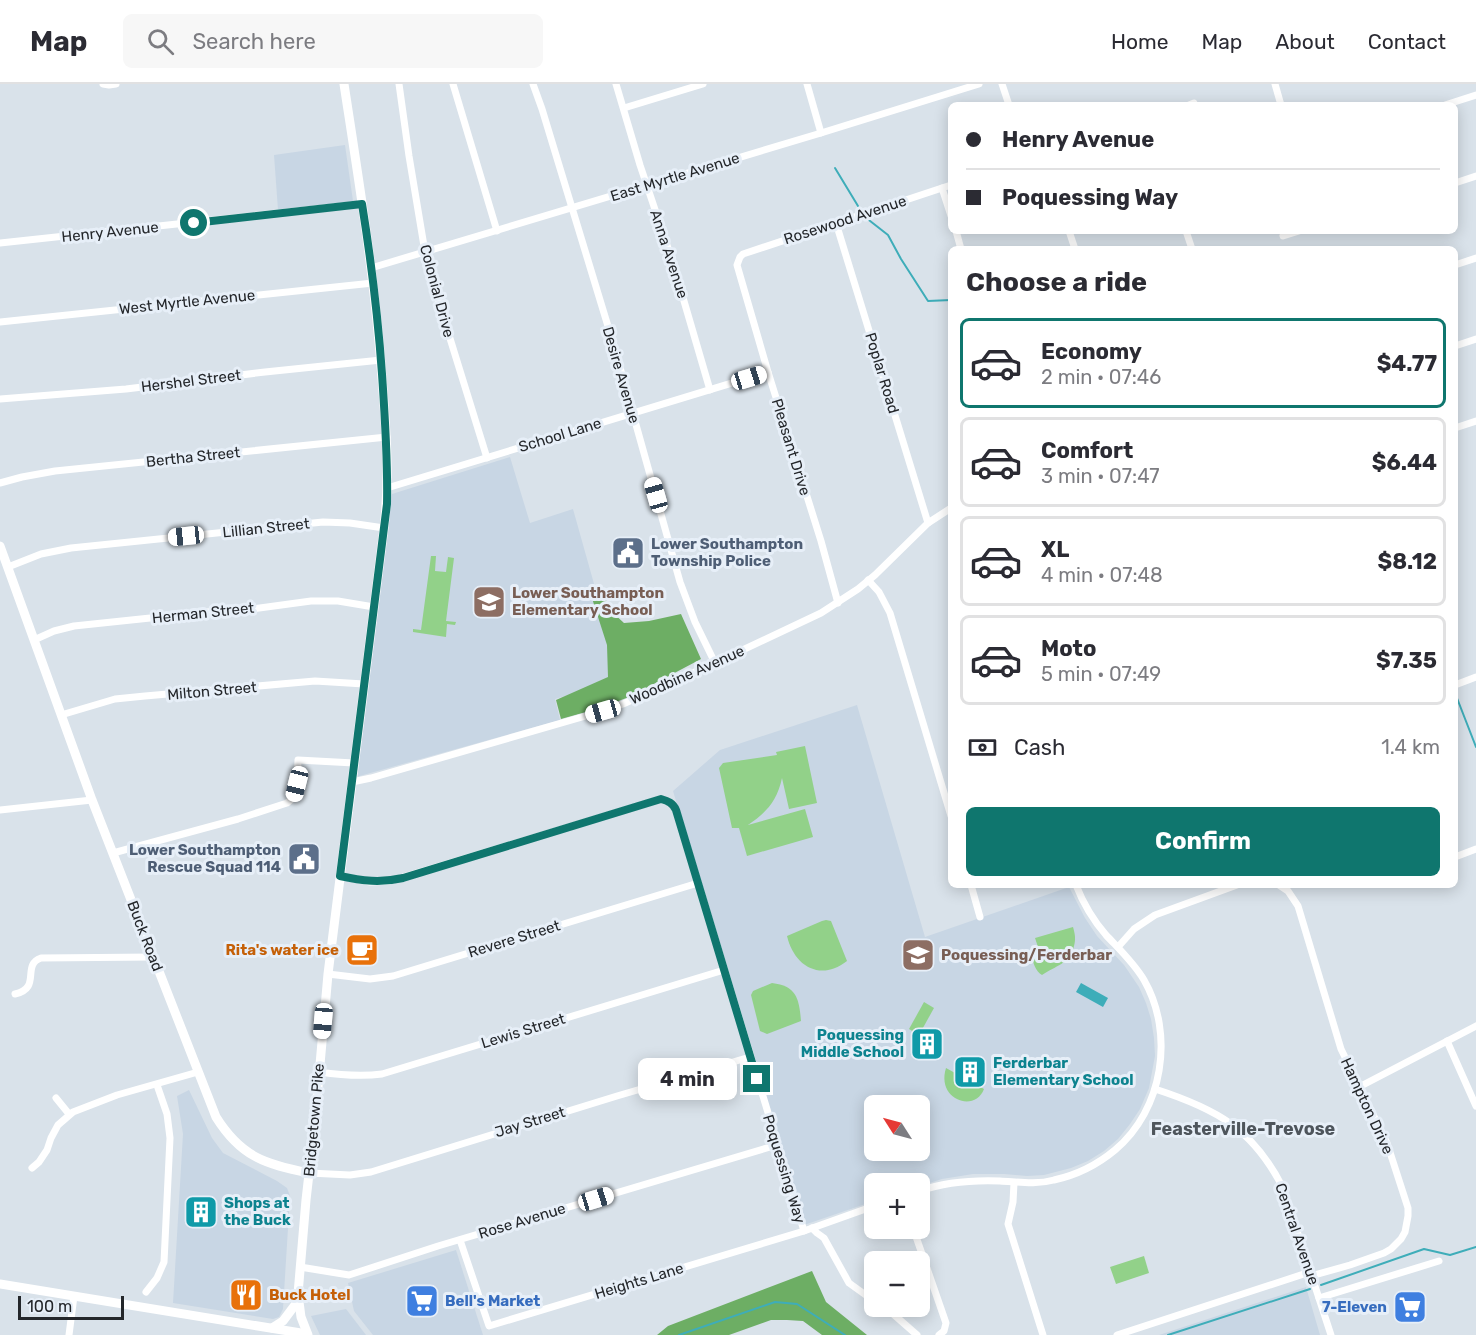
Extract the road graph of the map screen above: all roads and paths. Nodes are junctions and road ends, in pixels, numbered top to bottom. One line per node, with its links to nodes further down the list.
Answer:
1 (103, 84): 2 (street)
2 (116, 84)
3 (344, 84): 24 (main road, Bridgetown Pike)
4 (399, 84): 32 (street, Colonial Drive)
5 (453, 84): 28 (street)
6 (533, 84): 26 (street, Desire Avenue)
7 (616, 84): 17 (street, Anna Avenue)
8 (703, 84): 17 (street)
9 (807, 84): 18 (street)
10 (979, 84): 18 (street, East Myrtle Avenue)
11 (1002, 84): 14 (street)
12 (1275, 84): 15 (street)
13 (1476, 95): 16 (street)
14 (1008, 102)
15 (1280, 102)
16 (1454, 102)
17 (624, 108): 21 (street, Anna Avenue)
18 (821, 133): 21 (street, East Myrtle Avenue)
19 (1476, 176): 20 (street)
20 (1458, 182)
21 (646, 185): 26 (street, East Myrtle Avenue); 43 (street, Anna Avenue)
22 (948, 186): 23 (street, Rosewood Avenue)
23 (942, 188): 25 (street); 27 (street, Rosewood Avenue)
24 (362, 204): 31 (street, Henry Avenue); 36 (main road, Bridgetown Pike)
25 (948, 207)
26 (571, 208): 28 (street, East Myrtle Avenue); 45 (street, Desire Avenue)
27 (836, 223): 33 (street, Rosewood Avenue); 53 (street, Poplar Road)
28 (497, 231): 32 (street, East Myrtle Avenue)
29 (1289, 234): 30 (street)
30 (1283, 236)
31 (0, 243)
32 (425, 253): 36 (street, East Myrtle Avenue); 49 (street, Colonial Drive)
33 (740, 257): 42 (street, Pleasant Drive)
34 (1476, 258): 35 (street)
35 (1458, 264)
36 (371, 268): 37 (main road, Bridgetown Pike)
37 (373, 283): 38 (street, West Myrtle Avenue); 41 (main road, Bridgetown Pike)
38 (0, 322)
39 (1476, 339): 40 (street)
40 (1458, 345)
41 (381, 360): 44 (street, Hershel Street); 48 (main road, Bridgetown Pike)
42 (768, 372): 43 (street, School Lane); 58 (street, Pleasant Drive)
43 (710, 390): 45 (street, School Lane)
44 (0, 399)
45 (633, 414): 49 (street, School Lane); 61 (street, Desire Avenue)
46 (1476, 421): 47 (street)
47 (1458, 427)
48 (387, 437): 50 (street, Bertha Street); 51 (main road, Bridgetown Pike)
49 (487, 458): 51 (street, School Lane)
50 (0, 483)
51 (387, 488): 54 (main road, Bridgetown Pike)
52 (948, 510): 53 (street, Woodbine Avenue)
53 (928, 523): 57 (street, Woodbine Avenue)
54 (384, 528): 56 (street, Lillian Street); 59 (main road, Bridgetown Pike)
55 (0, 549): 56 (main road, Buck Road)
56 (8, 567): 60 (main road, Buck Road)
57 (868, 580): 58 (street, Woodbine Avenue); 69 (street)
58 (838, 603): 61 (street, Woodbine Avenue)
59 (374, 607): 60 (street, Herman Street); 63 (main road, Bridgetown Pike)
60 (34, 640): 65 (main road, Buck Road)
61 (715, 663): 67 (street, Woodbine Avenue)
62 (1476, 677): 64 (street)
63 (364, 684): 65 (street, Milton Street); 66 (main road, Bridgetown Pike)
64 (1458, 684)
65 (61, 715): 68 (main road, Buck Road)
66 (354, 763): 67 (main road, Bridgetown Pike); 72 (street)
67 (352, 782): 74 (main road, Bridgetown Pike)
68 (92, 800): 70 (street); 72 (main road, Buck Road)
69 (948, 806)
70 (0, 810)
71 (1476, 849): 73 (street)
72 (113, 853): 82 (main road, Buck Road)
73 (1458, 856)
74 (340, 876): 75 (street, Poquessing Way); 84 (main road, Bridgetown Pike)
75 (698, 883): 83 (street, Poquessing Way); 84 (street, Revere Street)
76 (972, 888): 80 (street)
77 (1077, 888): 81 (street)
78 (1229, 888): 81 (street)
79 (1284, 888): 92 (street, Hampton Drive)
80 (980, 917)
81 (1118, 947): 93 (street)
82 (153, 957): 85 (street); 89 (main road, Buck Road)
83 (724, 970): 88 (street, Poquessing Way); 90 (street, Lewis Street)
84 (328, 974): 90 (main road, Bridgetown Pike)
85 (15, 994)
86 (1476, 1026): 87 (street)
87 (1447, 1041): 92 (street); 95 (street)
88 (750, 1057): 97 (street, Poquessing Way); 99 (street, Jay Street)
89 (198, 1072): 91 (street); 99 (main road, Buck Road)
90 (319, 1072): 99 (main road, Bridgetown Pike)
91 (157, 1085): 96 (street); 111 (street)
92 (1359, 1087): 109 (street, Hampton Drive)
93 (1155, 1089): 100 (street); 109 (street, Central Avenue)
94 (56, 1098): 96 (street)
95 (1476, 1106)
96 (69, 1114): 98 (street)
97 (777, 1145): 104 (street, Poquessing Way); 106 (street, Rose Avenue)
98 (32, 1168)
99 (309, 1173): 108 (main road, Bridgetown Pike)
100 (1014, 1183): 101 (street); 122 (street)
101 (930, 1188)
102 (864, 1210): 103 (street, Heights Lane)
103 (812, 1228): 104 (street, Heights Lane); 112 (street)
104 (804, 1231): 106 (street, Heights Lane)
105 (917, 1239): 121 (street)
106 (460, 1240): 108 (street, Rose Avenue)
107 (1439, 1261): 114 (street)
108 (300, 1267): 115 (main road, Bridgetown Pike)
109 (1311, 1274): 114 (street, Central Avenue); 123 (street, Hampton Drive)
110 (0, 1284): 113 (main road)
111 (146, 1292)
112 (864, 1293)
113 (74, 1296): 117 (main road); 119 (street)
114 (1319, 1298): 124 (street, Central Avenue)
115 (298, 1301): 117 (main road); 118 (main road, Bridgetown Pike)
116 (897, 1317): 120 (street)
117 (272, 1328): 118 (main road)
118 (308, 1334)
119 (69, 1335)
120 (918, 1335)
121 (939, 1335)
122 (1043, 1335)
123 (1117, 1335)
124 (1331, 1335)

